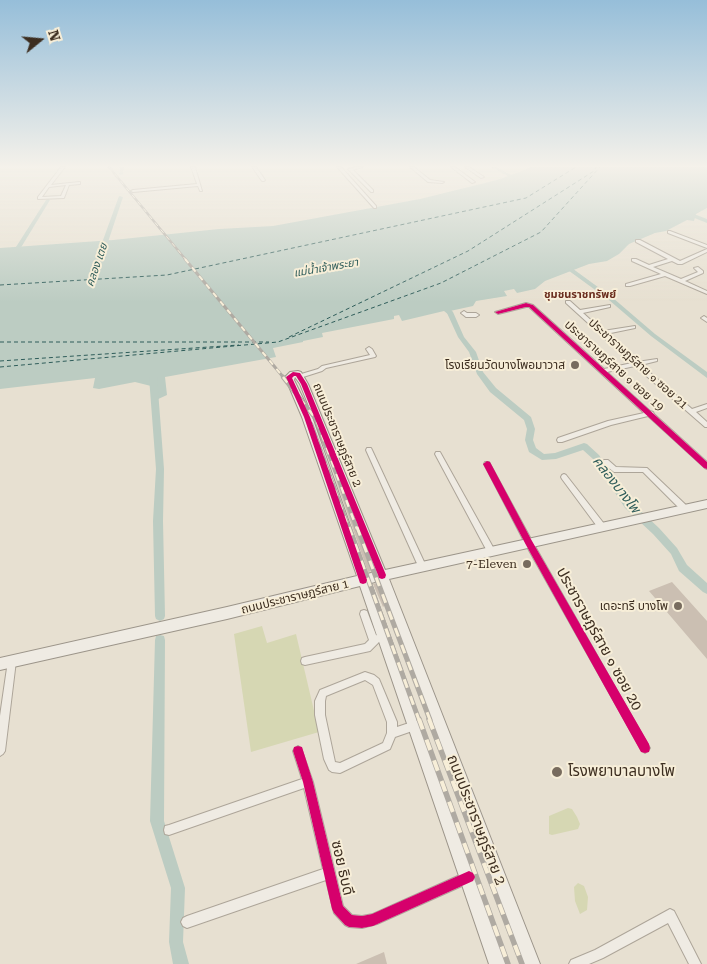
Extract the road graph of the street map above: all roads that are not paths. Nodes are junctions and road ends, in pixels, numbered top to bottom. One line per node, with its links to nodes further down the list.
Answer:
1 (669, 232): 3 (street)
2 (638, 241): 4 (street)
3 (707, 248): 4 (street)
4 (672, 259): 6 (street)
5 (634, 260): 6 (street)
6 (649, 267): 8 (street)
7 (696, 268): 9 (street)
8 (665, 274): 9 (street); 10 (street)
9 (681, 281): 11 (street)
10 (628, 285)
11 (707, 293)
12 (568, 302): 15 (street, ประชาราษฎร์สาย ๑ ซอย 21)
13 (608, 306): 15 (street)
14 (498, 312): 23 (street, ประชาราษฎร์สาย ๑ ซอย 19)
15 (580, 312): 19 (street, ประชาราษฎร์สาย ๑ ซอย 21)
16 (464, 313): 17 (street)
17 (476, 315)
18 (633, 327): 19 (street)
19 (602, 333): 22 (street, ประชาราษฎร์สาย ๑ ซอย 21)
20 (369, 349): 24 (street)
21 (655, 360): 22 (street)
22 (636, 365): 23 (street); 26 (street, ประชาราษฎร์สาย ๑ ซอย 21)
23 (603, 371): 27 (street, ประชาราษฎร์สาย ๑ ซอย 19)
24 (300, 376): 42 (main road, ถนนประชาราษฎร์สาย 2); 43 (main road, ถนนประชาราษฎร์สาย 2)
25 (707, 406): 26 (street)
26 (691, 411): 28 (street, ประชาราษฎร์สาย ๑ ซอย 21)
27 (651, 414): 29 (street); 34 (street, ประชาราษฎร์สาย ๑ ซอย 19)
28 (707, 425)
29 (560, 440)
30 (369, 450): 41 (street)
31 (438, 454): 40 (street)
32 (606, 462): 37 (street)
33 (488, 464): 39 (street, ประชาราษฎร์สาย ๑ ซอย 20)
34 (707, 466)
35 (564, 476): 38 (street)
36 (706, 506): 37 (main road, ถนนประชาราษฎร์สาย 1)
37 (685, 509): 38 (main road, ถนนประชาราษฎร์สาย 1)
38 (602, 527): 39 (main road, ถนนประชาราษฎร์สาย 1)
39 (529, 543): 40 (main road, ถนนประชาราษฎร์สาย 1); 50 (street, ประชาราษฎร์สาย ๑ ซอย 20)
40 (491, 551): 41 (main road, ถนนประชาราษฎร์สาย 1)
41 (422, 566): 42 (main road, ถนนประชาราษฎร์สาย 1)
42 (382, 575): 43 (main road, ถนนประชาราษฎร์สาย 1); 59 (main road, ถนนประชาราษฎร์สาย 2)
43 (363, 580): 45 (main road, ถนนประชาราษฎร์สาย 2); 47 (main road, ถนนประชาราษฎร์สาย 1)
44 (364, 614): 45 (street)
45 (379, 638): 46 (street); 48 (main road, ถนนประชาราษฎร์สาย 2)
46 (305, 661)
47 (6, 662): 52 (street)
48 (415, 726): 49 (street); 56 (main road, ถนนประชาราษฎร์สาย 2)
49 (392, 733): 49 (street)
50 (645, 748)
51 (298, 750): 53 (street, ซอย ธิบดี)
52 (0, 751)
53 (308, 782): 54 (street); 55 (street, ซอย ธิบดี)
54 (170, 830)
55 (329, 873): 56 (street, ซอย ธิบดี); 57 (street)
56 (469, 877): 58 (main road, ถนนประชาราษฎร์สาย 2)
57 (186, 922)
58 (498, 964)
59 (532, 964)
60 (575, 964): 61 (street)
61 (695, 964)

